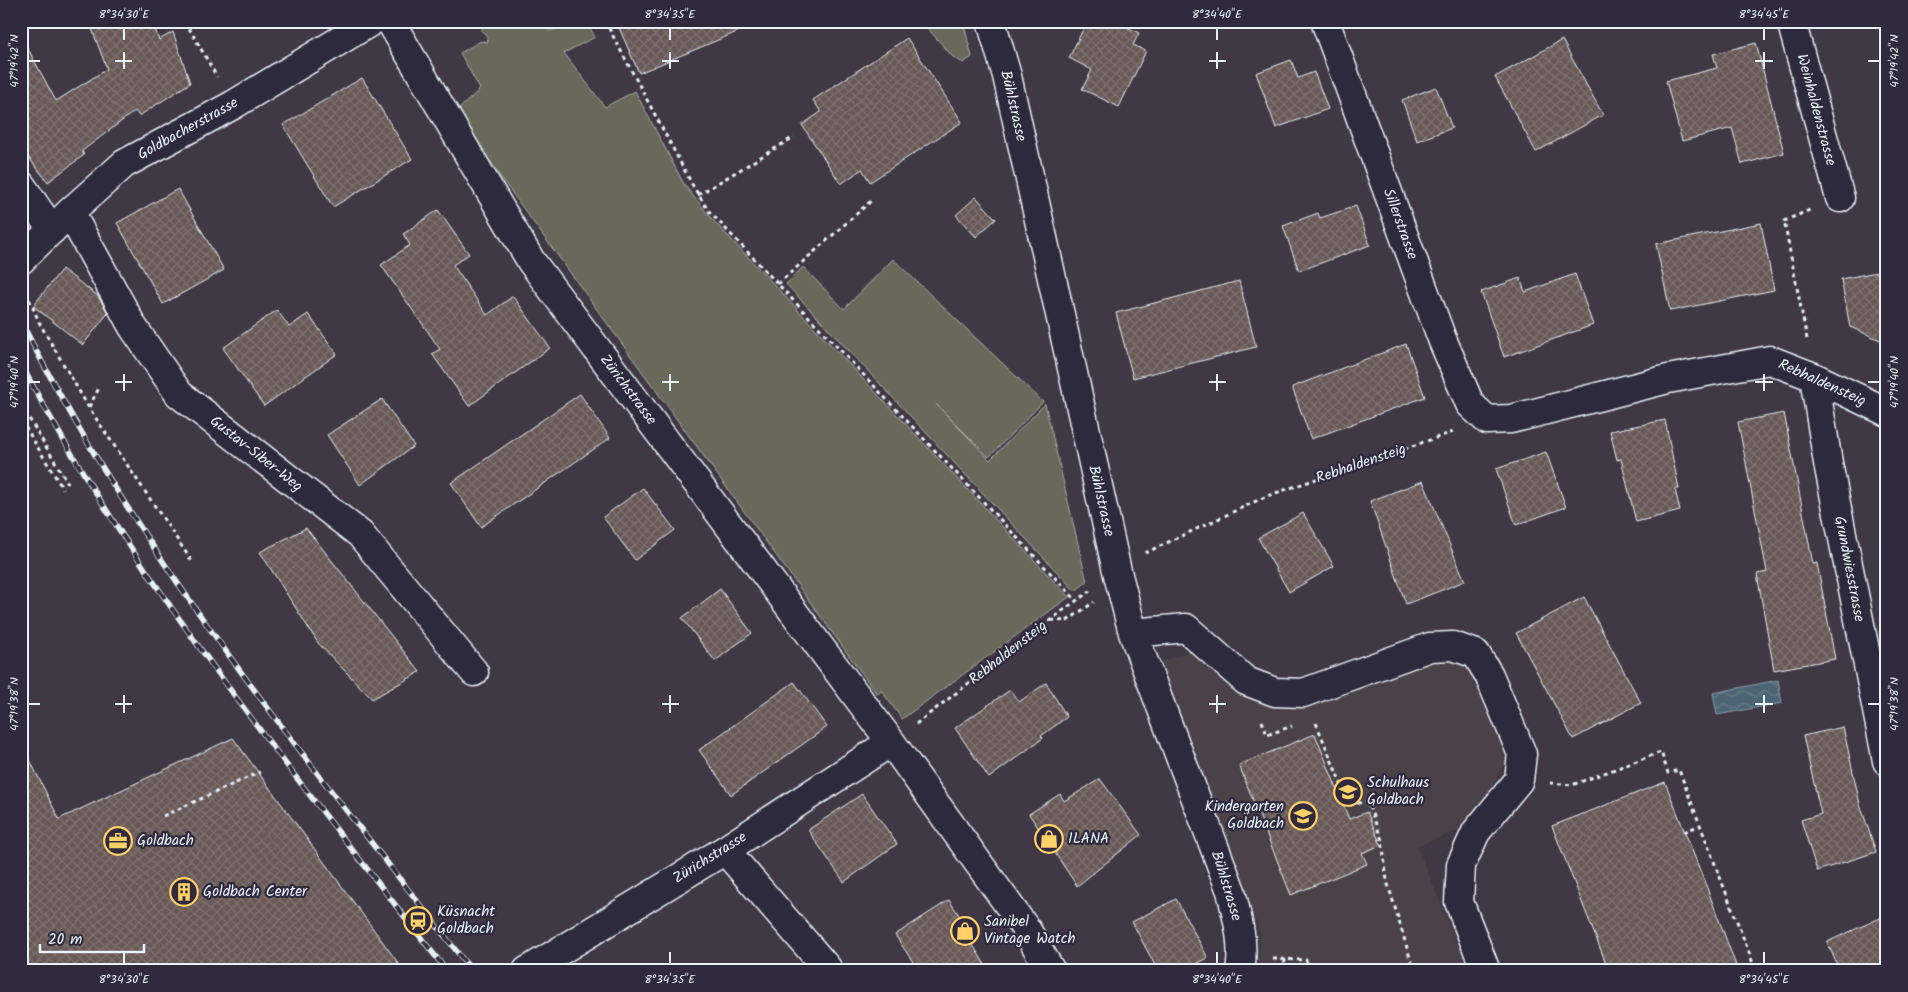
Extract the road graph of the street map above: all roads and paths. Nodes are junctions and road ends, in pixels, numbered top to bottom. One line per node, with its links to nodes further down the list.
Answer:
1 (185, 21): 8 (path)
2 (372, 21): 8 (street, Goldbacherstrasse)
3 (390, 21): 36 (street, Zürichstrasse)
4 (605, 21): 11 (path)
5 (991, 21): 28 (street, Bühlstrasse)
6 (1325, 21): 24 (street, Sillerstrasse)
7 (1792, 21): 12 (street, Weinhaldenstrasse)
8 (233, 105): 14 (street, Goldbacherstrasse)
9 (794, 137): 11 (path)
10 (21, 185): 14 (street, Gustav-Siber-Weg)
11 (698, 194): 16 (path)
12 (1840, 198): 18 (path)
13 (872, 200): 16 (path)
14 (61, 221): 15 (street, Goldbacherstrasse); 32 (street, Gustav-Siber-Weg)
15 (21, 260)
16 (778, 284): 29 (path)
17 (24, 288): 21 (path)
18 (1814, 377): 22 (street, Rebhaldensteig); 24 (street, Rebhaldensteig); 37 (street, Grundwiesstrasse)
19 (99, 388): 21 (path)
20 (21, 405): 25 (path)
21 (89, 408): 27 (path)
22 (1887, 412)
23 (21, 420): 26 (path)
24 (1487, 420): 28 (path, Rebhaldensteig)
25 (69, 485)
26 (63, 489)
27 (193, 563)
28 (1108, 580): 29 (path, Rebhaldensteig); 30 (path); 31 (street, Bühlstrasse)
29 (1076, 600): 30 (path, Rebhaldensteig)
30 (1050, 620): 36 (path, Rebhaldensteig)
31 (1133, 633): 33 (street); 45 (street, Bühlstrasse)
32 (474, 672)
33 (1246, 681): 35 (path); 39 (street)
34 (1314, 718): 51 (path)
35 (1298, 724)
36 (891, 742): 43 (street, Zürichstrasse); 48 (street, Zürichstrasse)
37 (1887, 761)
38 (260, 772): 40 (path)
39 (1519, 780): 41 (path); 52 (street)
40 (163, 816)
41 (1700, 824): 42 (path); 53 (path)
42 (1684, 832)
43 (725, 850): 46 (street); 47 (street, Zürichstrasse)
44 (1285, 960): 45 (path); 49 (path); 50 (path)
45 (1241, 965)
46 (827, 968)
47 (527, 971)
48 (1052, 971)
49 (1284, 971)
50 (1310, 971)
51 (1414, 971)
52 (1486, 971)
53 (1756, 971)

